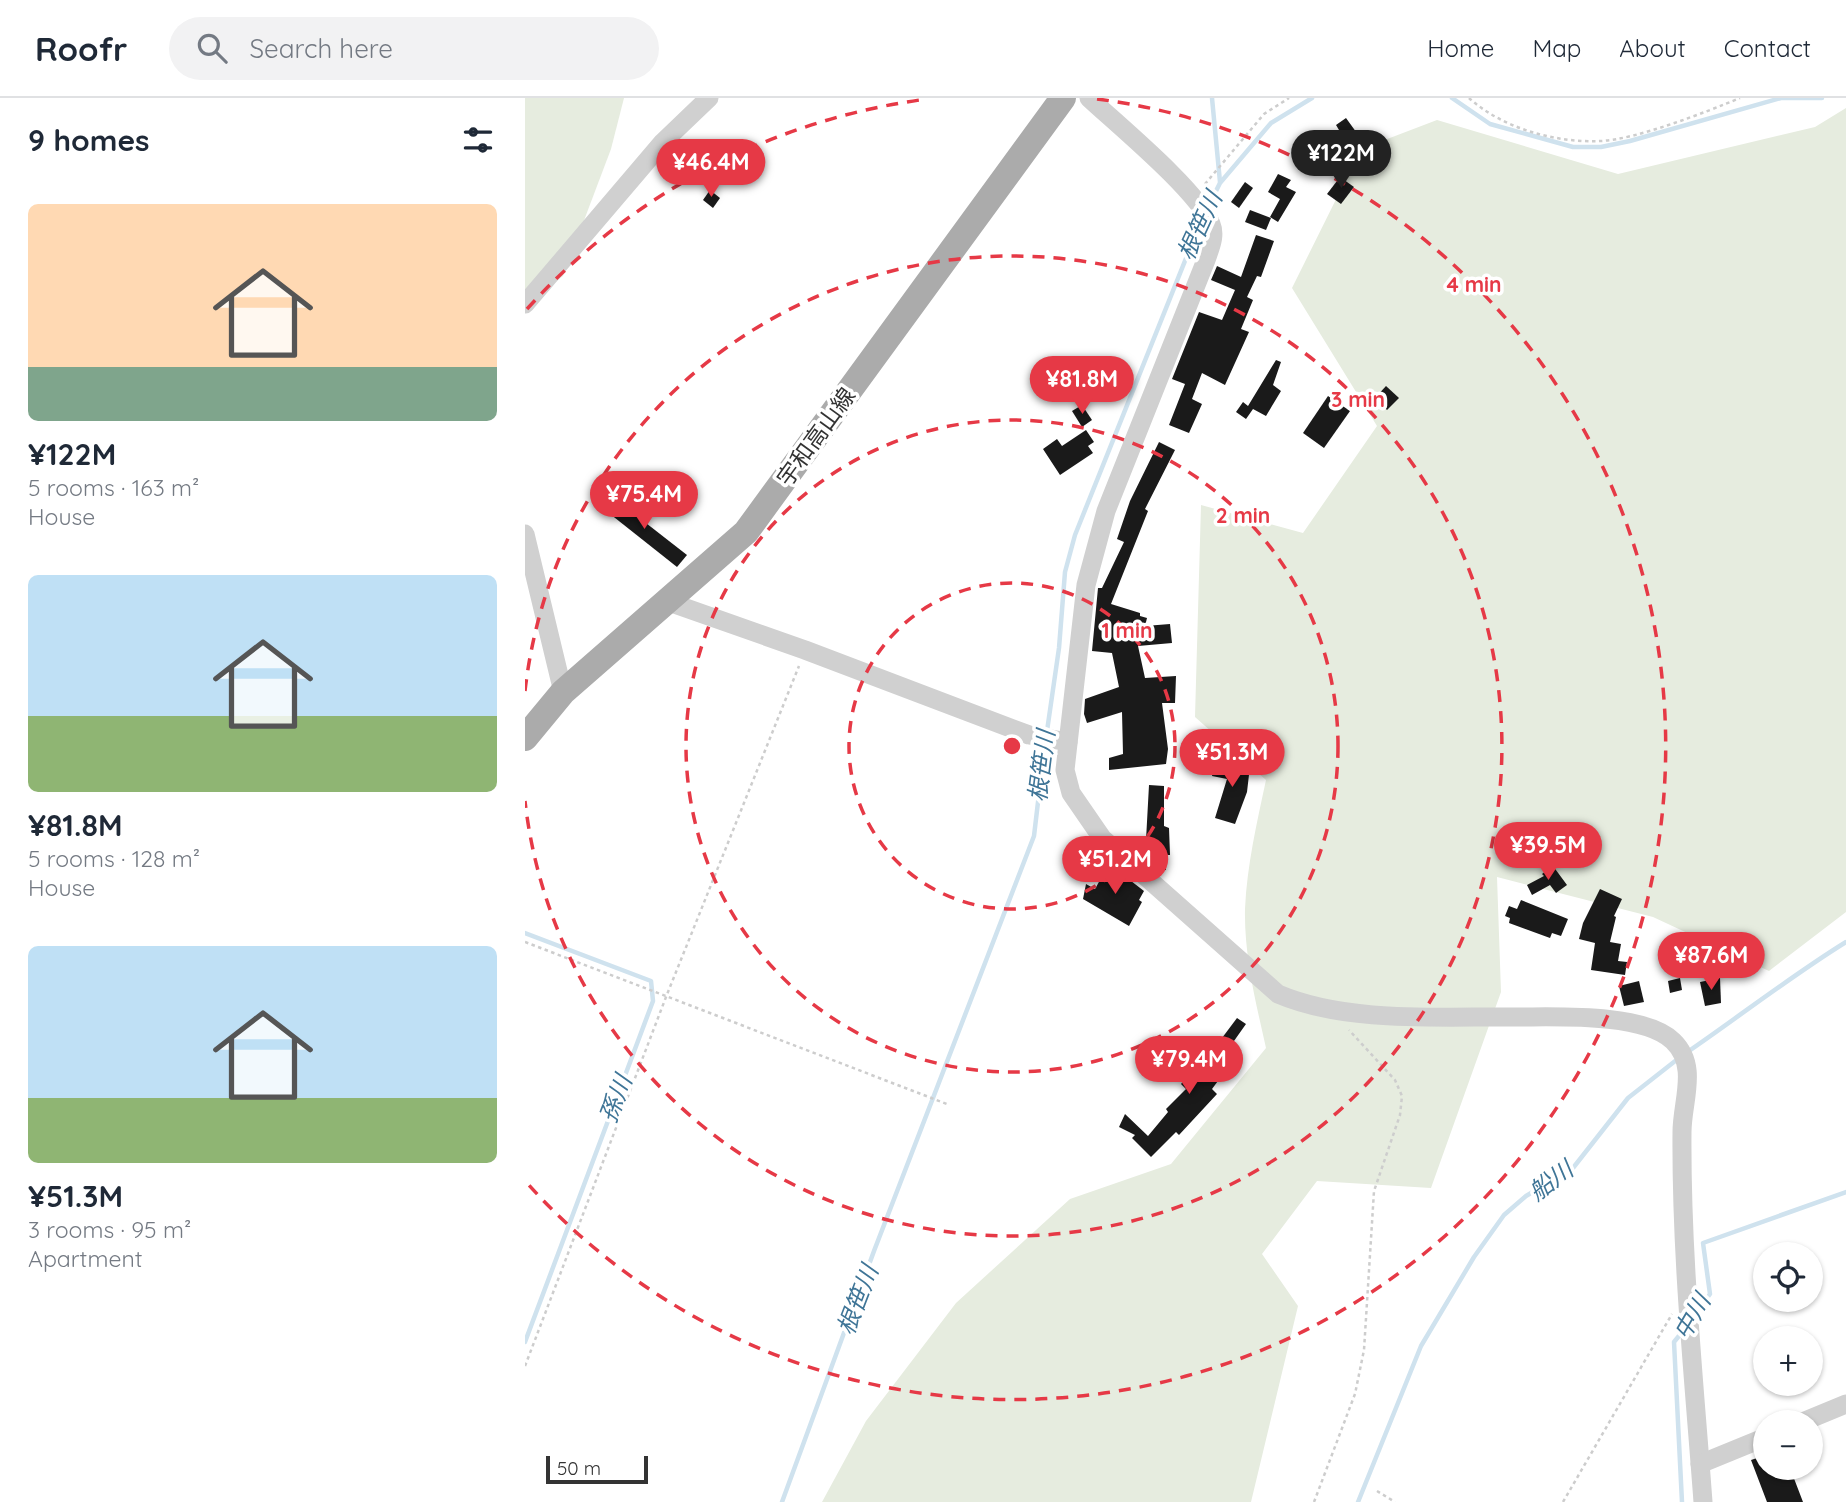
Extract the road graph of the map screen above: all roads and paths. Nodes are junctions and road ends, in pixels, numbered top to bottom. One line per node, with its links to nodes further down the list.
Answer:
1 (709, 98): 8 (street)
2 (1063, 98): 10 (main road, 宇和高山線)
3 (1089, 98): 7 (street)
4 (1289, 98): 7 (path)
5 (1469, 98): 6 (path)
6 (1740, 98)
7 (1197, 201): 14 (street)
8 (525, 304)
9 (525, 534): 12 (street)
10 (666, 601): 11 (street); 12 (main road, 宇和高山線)
11 (805, 650): 14 (street); 16 (path)
12 (563, 692): 13 (main road, 宇和高山線)
13 (525, 738)
14 (1064, 741): 17 (street)
15 (525, 942): 16 (path)
16 (666, 997): 18 (path); 20 (path)
17 (1330, 1009): 19 (street); 26 (path)
18 (947, 1104)
19 (1686, 1289): 24 (street); 28 (path)
20 (525, 1366)
21 (1846, 1404): 22 (street)
22 (1823, 1414)
23 (1753, 1442): 24 (street)
24 (1700, 1464): 29 (street)
25 (1377, 1491): 27 (path)
26 (1314, 1502)
27 (1395, 1502)
28 (1563, 1502)
29 (1703, 1502)

